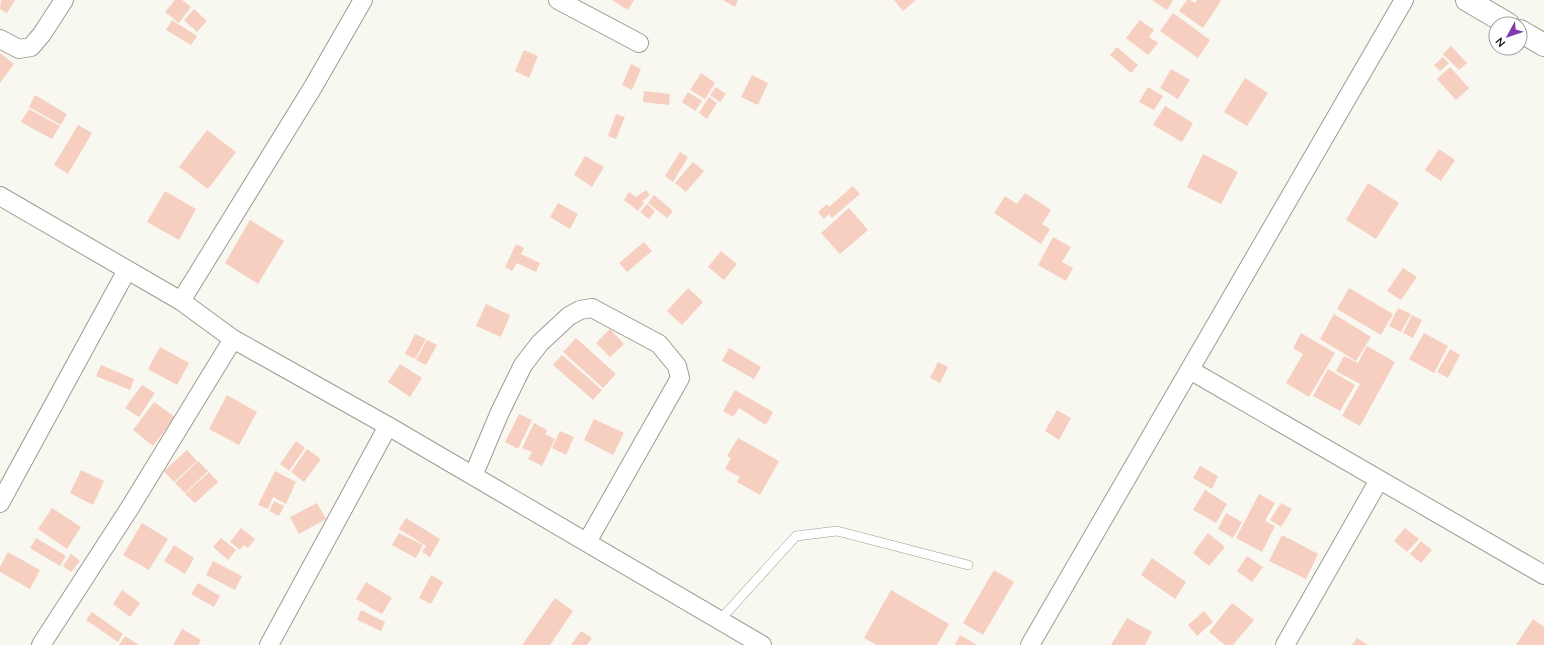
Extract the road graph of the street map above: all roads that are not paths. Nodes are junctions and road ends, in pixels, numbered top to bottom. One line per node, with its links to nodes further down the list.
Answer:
1 (64, 0): 8 (street)
2 (363, 0): 13 (street)
3 (558, 0): 9 (street)
4 (1404, 0): 15 (street)
5 (1467, 0): 6 (street)
6 (1494, 16)
7 (1528, 36): 10 (street)
8 (0, 39)
9 (639, 43)
10 (1544, 45)
11 (0, 196): 12 (street)
12 (127, 270): 13 (street); 19 (street)
13 (181, 301): 14 (street)
14 (233, 338): 16 (street); 24 (street)
15 (1190, 370): 18 (street); 27 (street)
16 (388, 426): 17 (street); 25 (street)
17 (473, 476): 20 (street); 20 (street)
18 (1379, 480): 22 (street); 28 (street)
19 (0, 503)
20 (587, 542): 23 (street)
21 (968, 565): 23 (lane)
22 (1544, 576)
23 (720, 620): 26 (street)
24 (41, 645)
25 (269, 645)
26 (762, 645)
27 (1030, 645)
28 (1285, 645)

